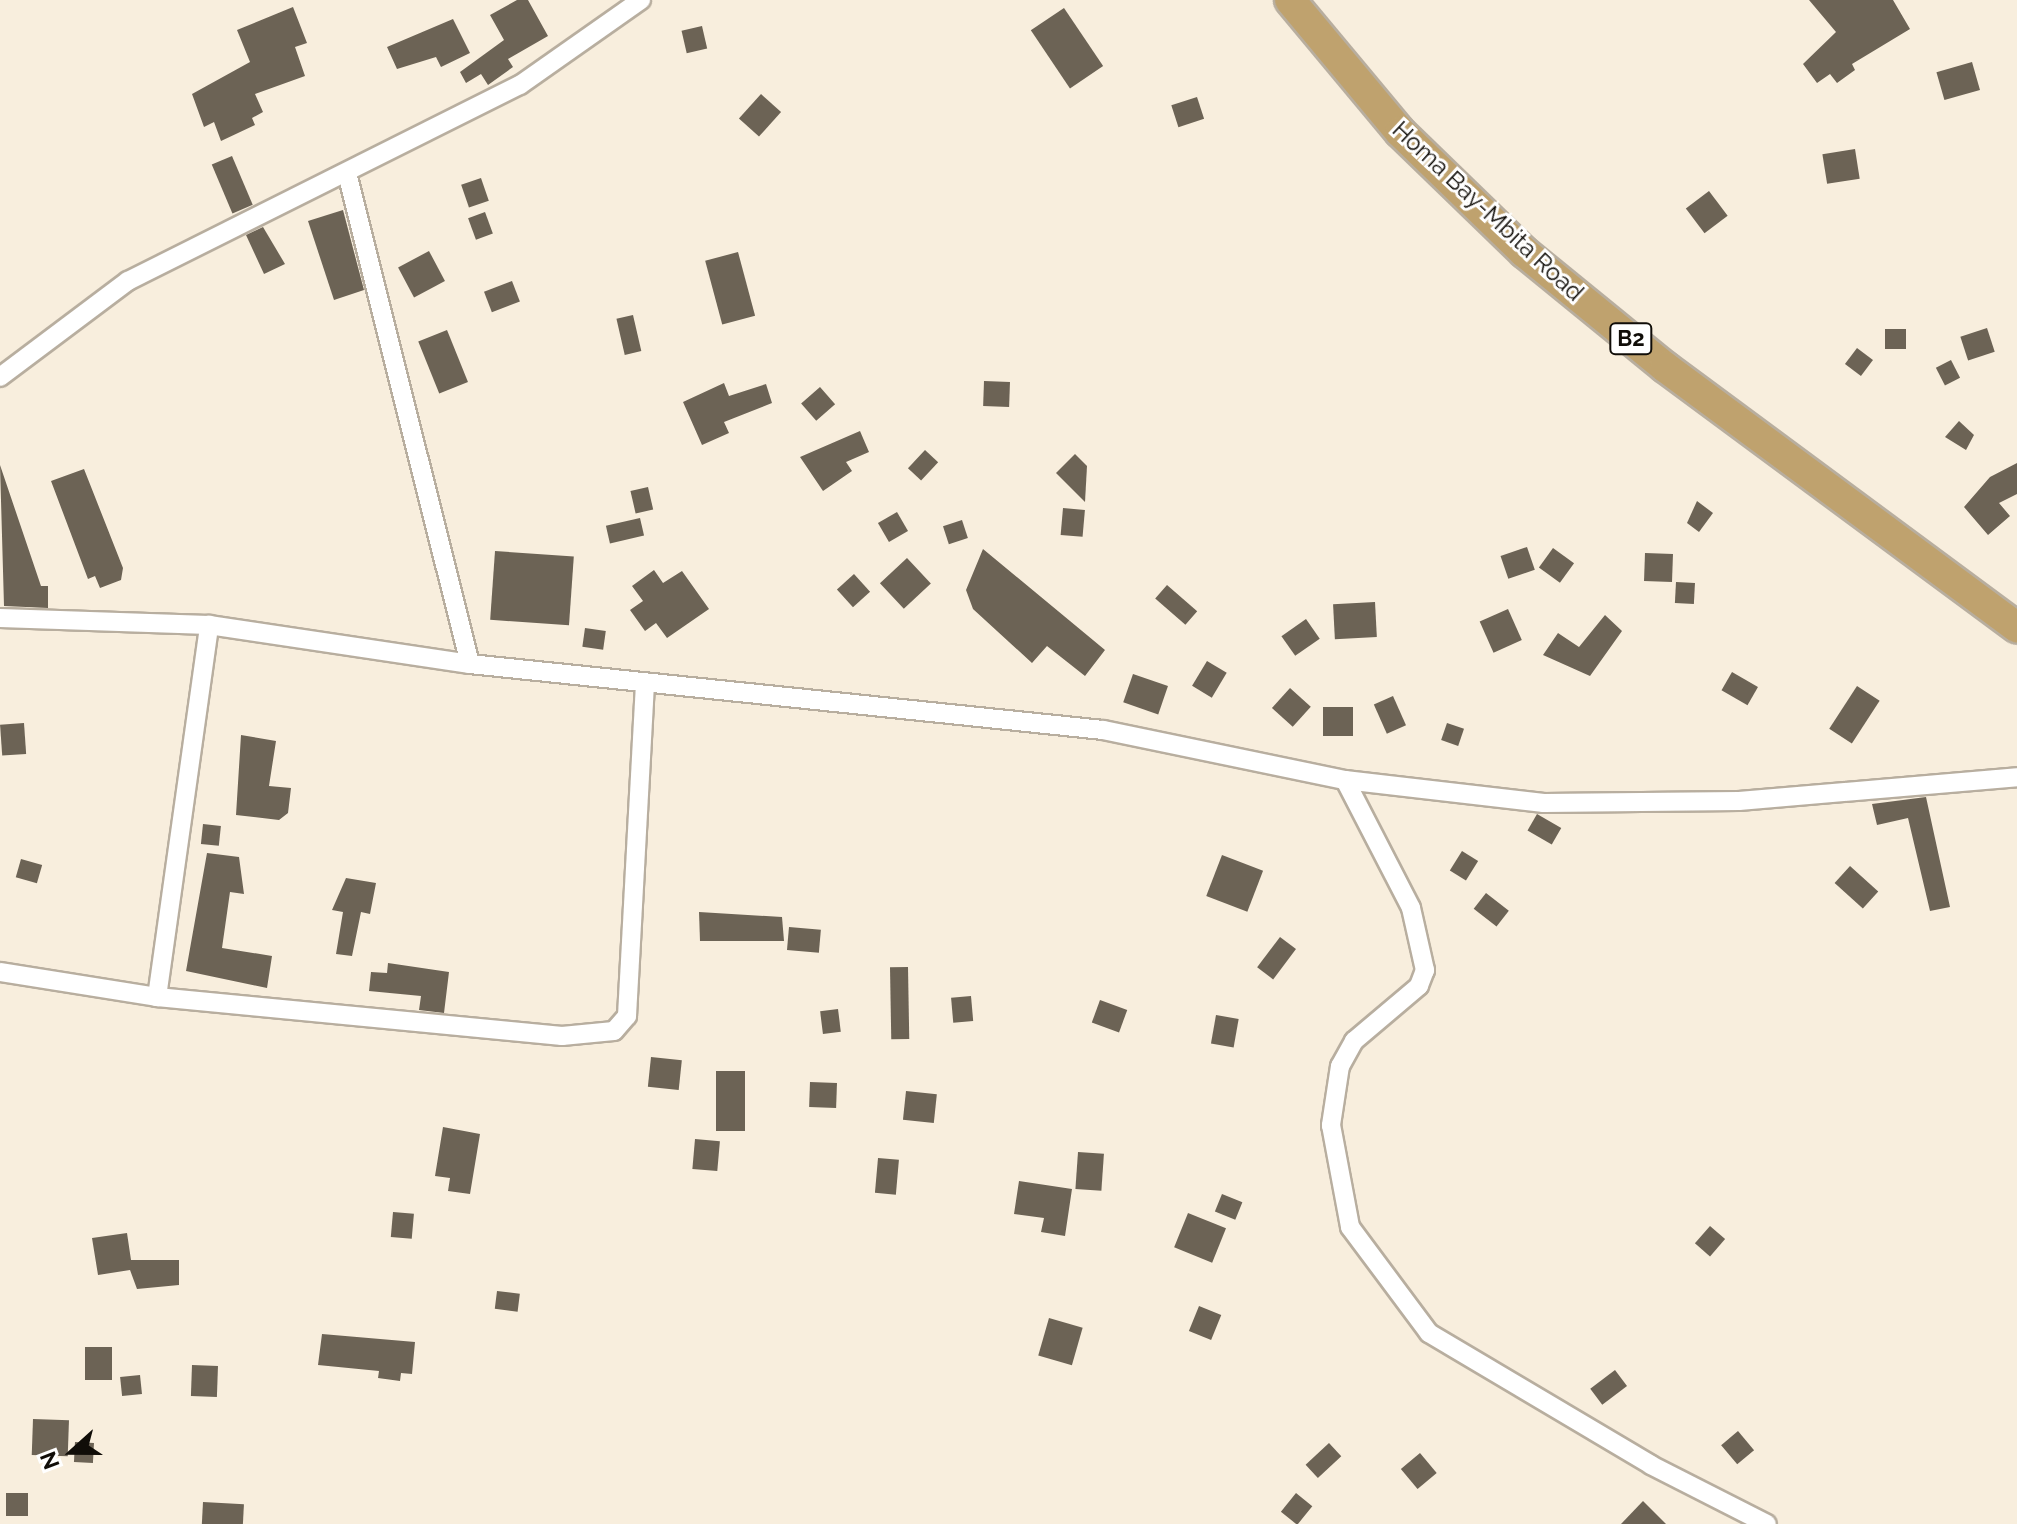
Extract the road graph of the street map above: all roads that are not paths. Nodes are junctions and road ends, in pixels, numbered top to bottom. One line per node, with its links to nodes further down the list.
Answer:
1 (641, 0): 3 (street)
2 (1290, 0): 7 (highway, Homa Bay-Mbita Road / B2)
3 (347, 173): 4 (street); 8 (street)
4 (0, 377)
5 (0, 618): 6 (street)
6 (209, 625): 8 (street); 13 (street)
7 (2017, 627)
8 (470, 664): 9 (street)
9 (645, 682): 11 (street); 13 (street)
10 (2017, 777): 11 (street)
11 (1345, 780): 14 (street)
12 (0, 972): 13 (street)
13 (157, 997)
14 (1767, 1524)

